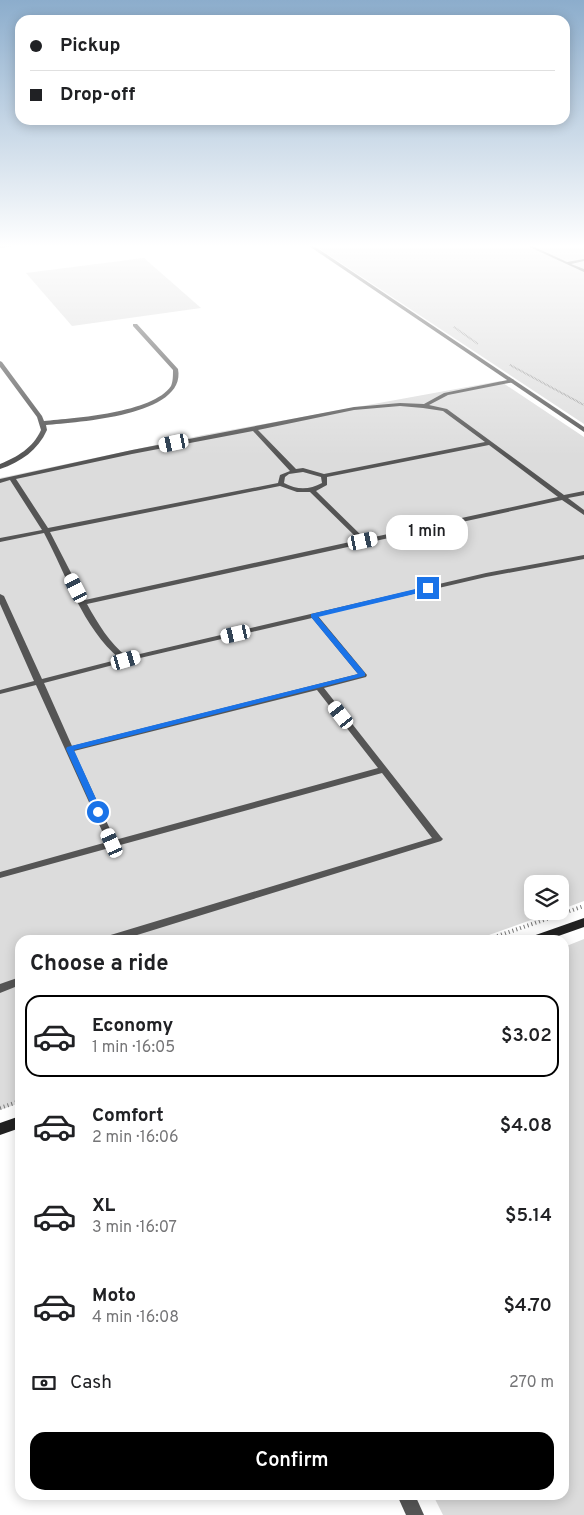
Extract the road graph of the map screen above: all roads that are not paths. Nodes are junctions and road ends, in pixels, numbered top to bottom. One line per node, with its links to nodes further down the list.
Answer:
1 (413, 315): 4 (street)
2 (135, 325): 6 (street)
3 (0, 363): 6 (street)
4 (512, 381): 5 (lane); 8 (street)
5 (426, 405): 7 (lane); 9 (lane)
6 (42, 423): 10 (street)
7 (254, 429): 11 (lane); 13 (lane)
8 (584, 430)
9 (491, 443): 12 (lane); 18 (lane)
10 (0, 467)
11 (294, 471): 12 (lane); 15 (lane)
12 (324, 476): 16 (lane)
13 (12, 478): 14 (lane); 20 (lane)
14 (0, 481)
15 (281, 484): 16 (lane); 20 (lane)
16 (312, 490): 22 (lane)
17 (584, 493): 18 (lane)
18 (563, 498): 19 (lane); 22 (lane)
19 (584, 513)
20 (46, 530): 21 (lane); 25 (lane)
21 (0, 540)
22 (363, 541): 25 (lane)
23 (584, 557): 26 (lane)
24 (0, 596): 28 (lane)
25 (83, 603): 27 (lane)
26 (313, 616): 27 (lane); 29 (lane)
27 (126, 660): 28 (lane)
28 (40, 683): 30 (lane); 31 (lane)
29 (319, 687): 31 (lane); 32 (lane)
30 (0, 692)
31 (70, 749): 33 (lane)
32 (383, 770): 33 (lane); 36 (lane)
33 (112, 843): 34 (lane)
34 (0, 875)
35 (584, 922): 37 (main road)
36 (124, 935)
37 (548, 935)
38 (15, 983): 39 (lane)
39 (0, 988)
40 (15, 1124): 41 (main road)
41 (0, 1129)
42 (408, 1500): 43 (street)
43 (415, 1515)

